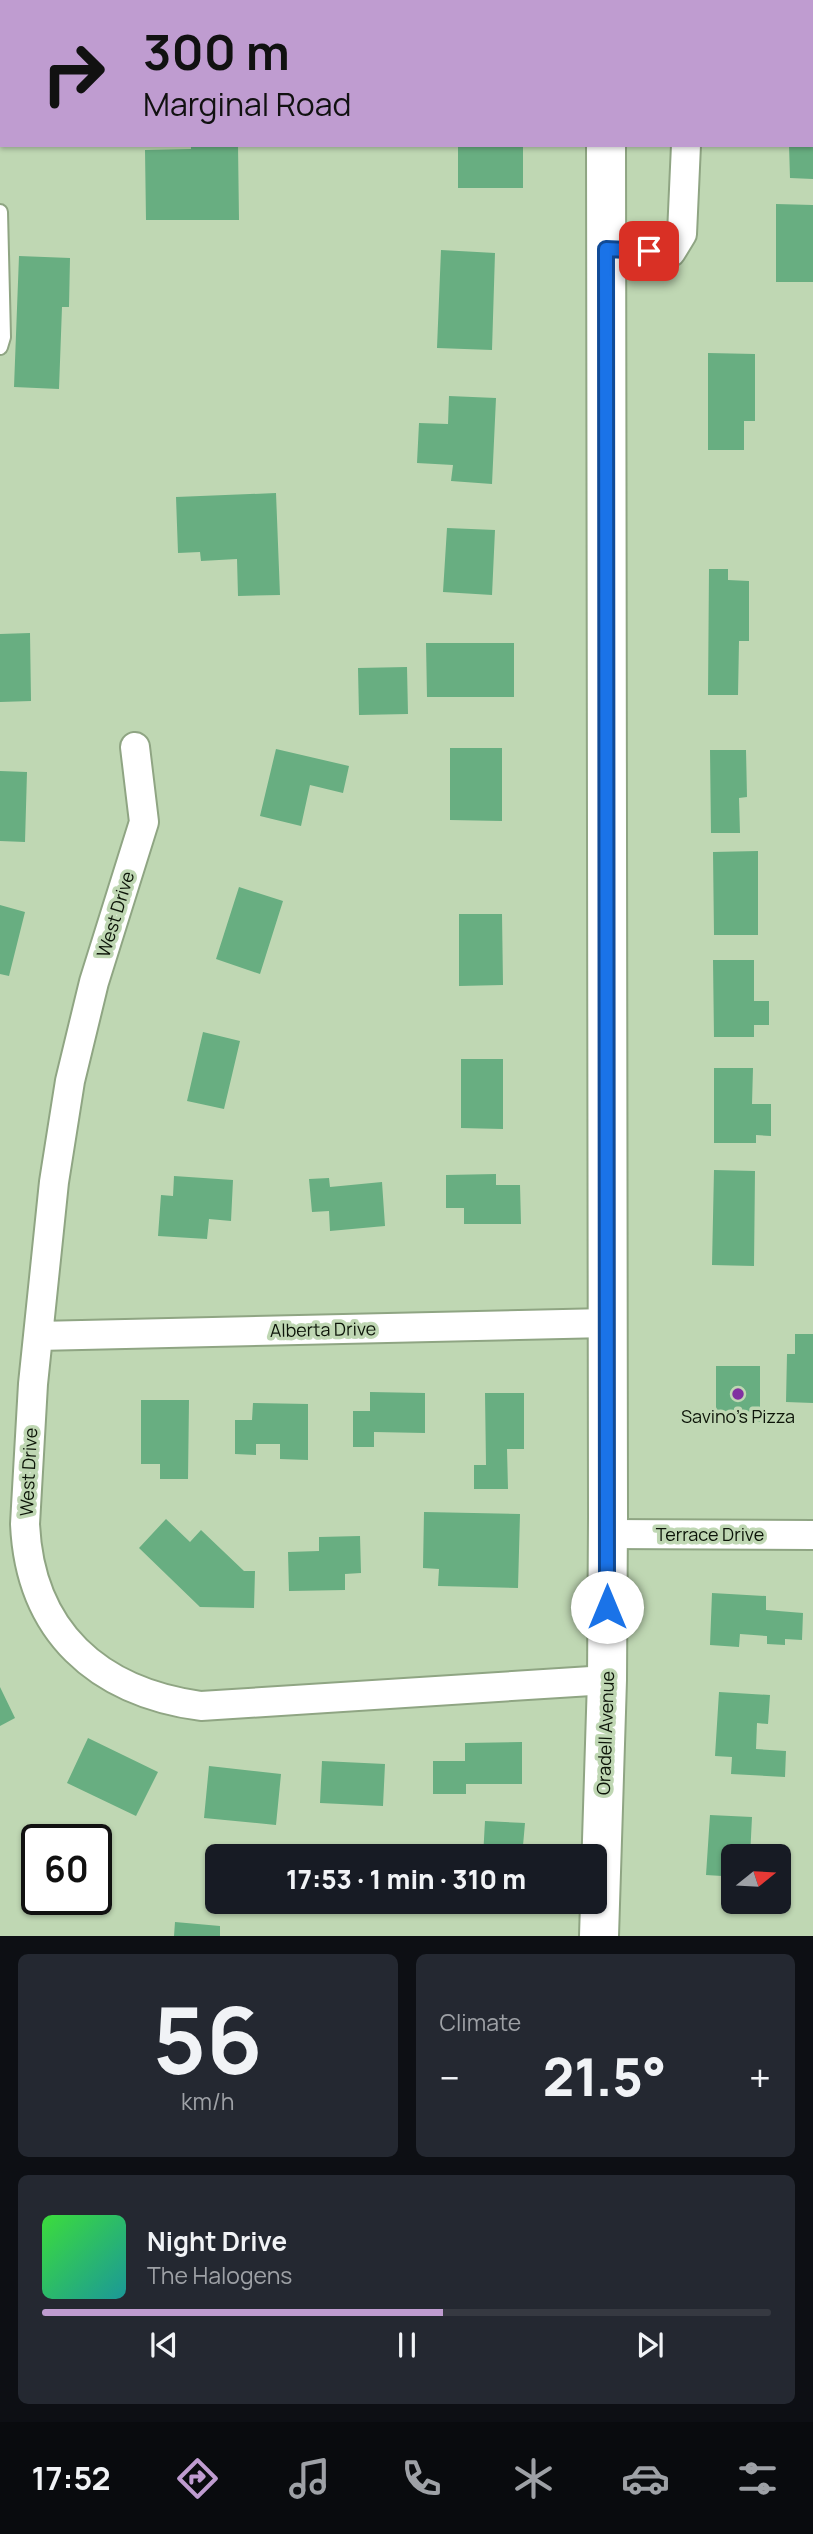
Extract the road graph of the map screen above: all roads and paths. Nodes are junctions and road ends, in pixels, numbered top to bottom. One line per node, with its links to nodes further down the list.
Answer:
1 (606, 147): 4 (main road, Oradell Avenue)
2 (685, 147): 4 (street)
3 (0, 212): 5 (lane)
4 (606, 249): 7 (main road, Oradell Avenue)
5 (0, 347)
6 (135, 747): 8 (street, West Drive)
7 (607, 1323): 8 (street, Alberta Drive); 9 (main road, Oradell Avenue)
8 (38, 1336): 11 (street, West Drive)
9 (608, 1534): 10 (street, Terrace Drive); 11 (main road, Oradell Avenue)
10 (813, 1535)
11 (607, 1680): 12 (main road, Oradell Avenue)
12 (599, 1936)

